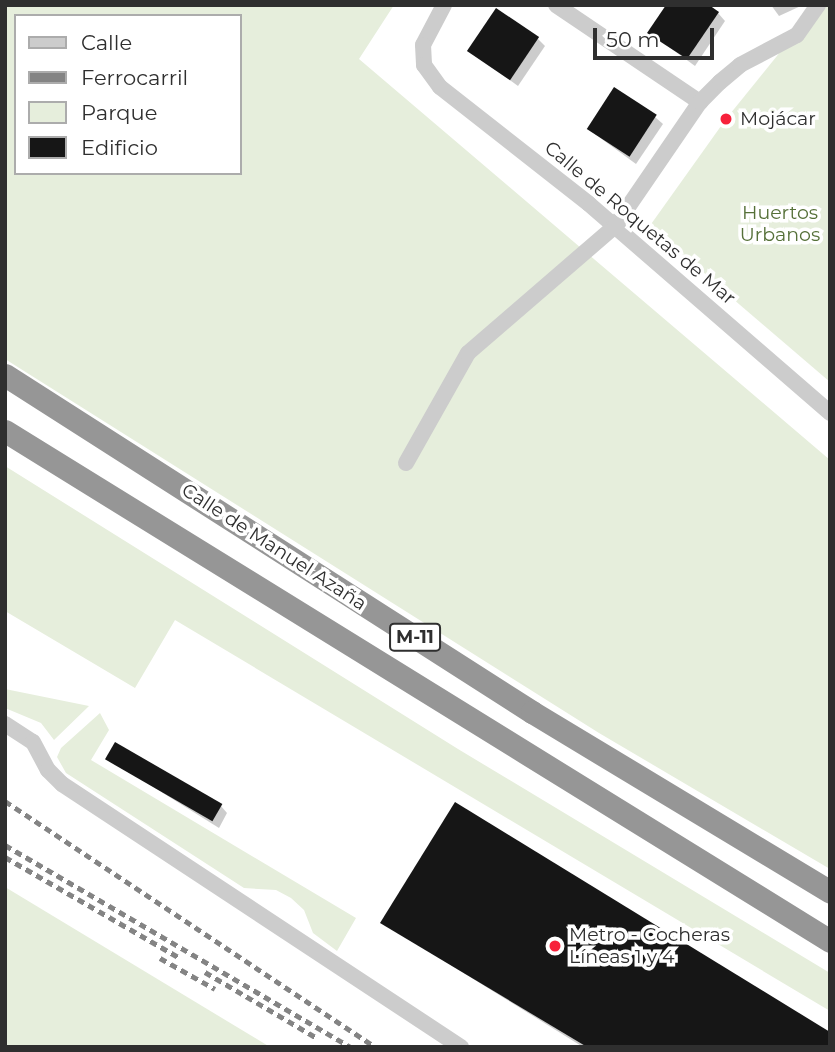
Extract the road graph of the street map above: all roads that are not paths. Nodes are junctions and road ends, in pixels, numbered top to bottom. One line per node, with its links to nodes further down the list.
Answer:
1 (444, 5): 5 (street, Calle de Roquetas de Mar)
2 (556, 5): 4 (street)
3 (818, 5): 4 (street)
4 (700, 103): 5 (street)
5 (615, 226): 7 (street, Calle de Roquetas de Mar); 10 (street)
6 (5, 375): 13 (highway, Calle de Manuel Azaña / M-11)
7 (830, 413)
8 (5, 431): 11 (highway, M-11)
9 (5, 438): 11 (highway)
10 (406, 463)
11 (105, 495): 14 (highway, M-11)
12 (5, 724): 15 (street)
13 (830, 892)
14 (828, 940)
15 (461, 1047)

